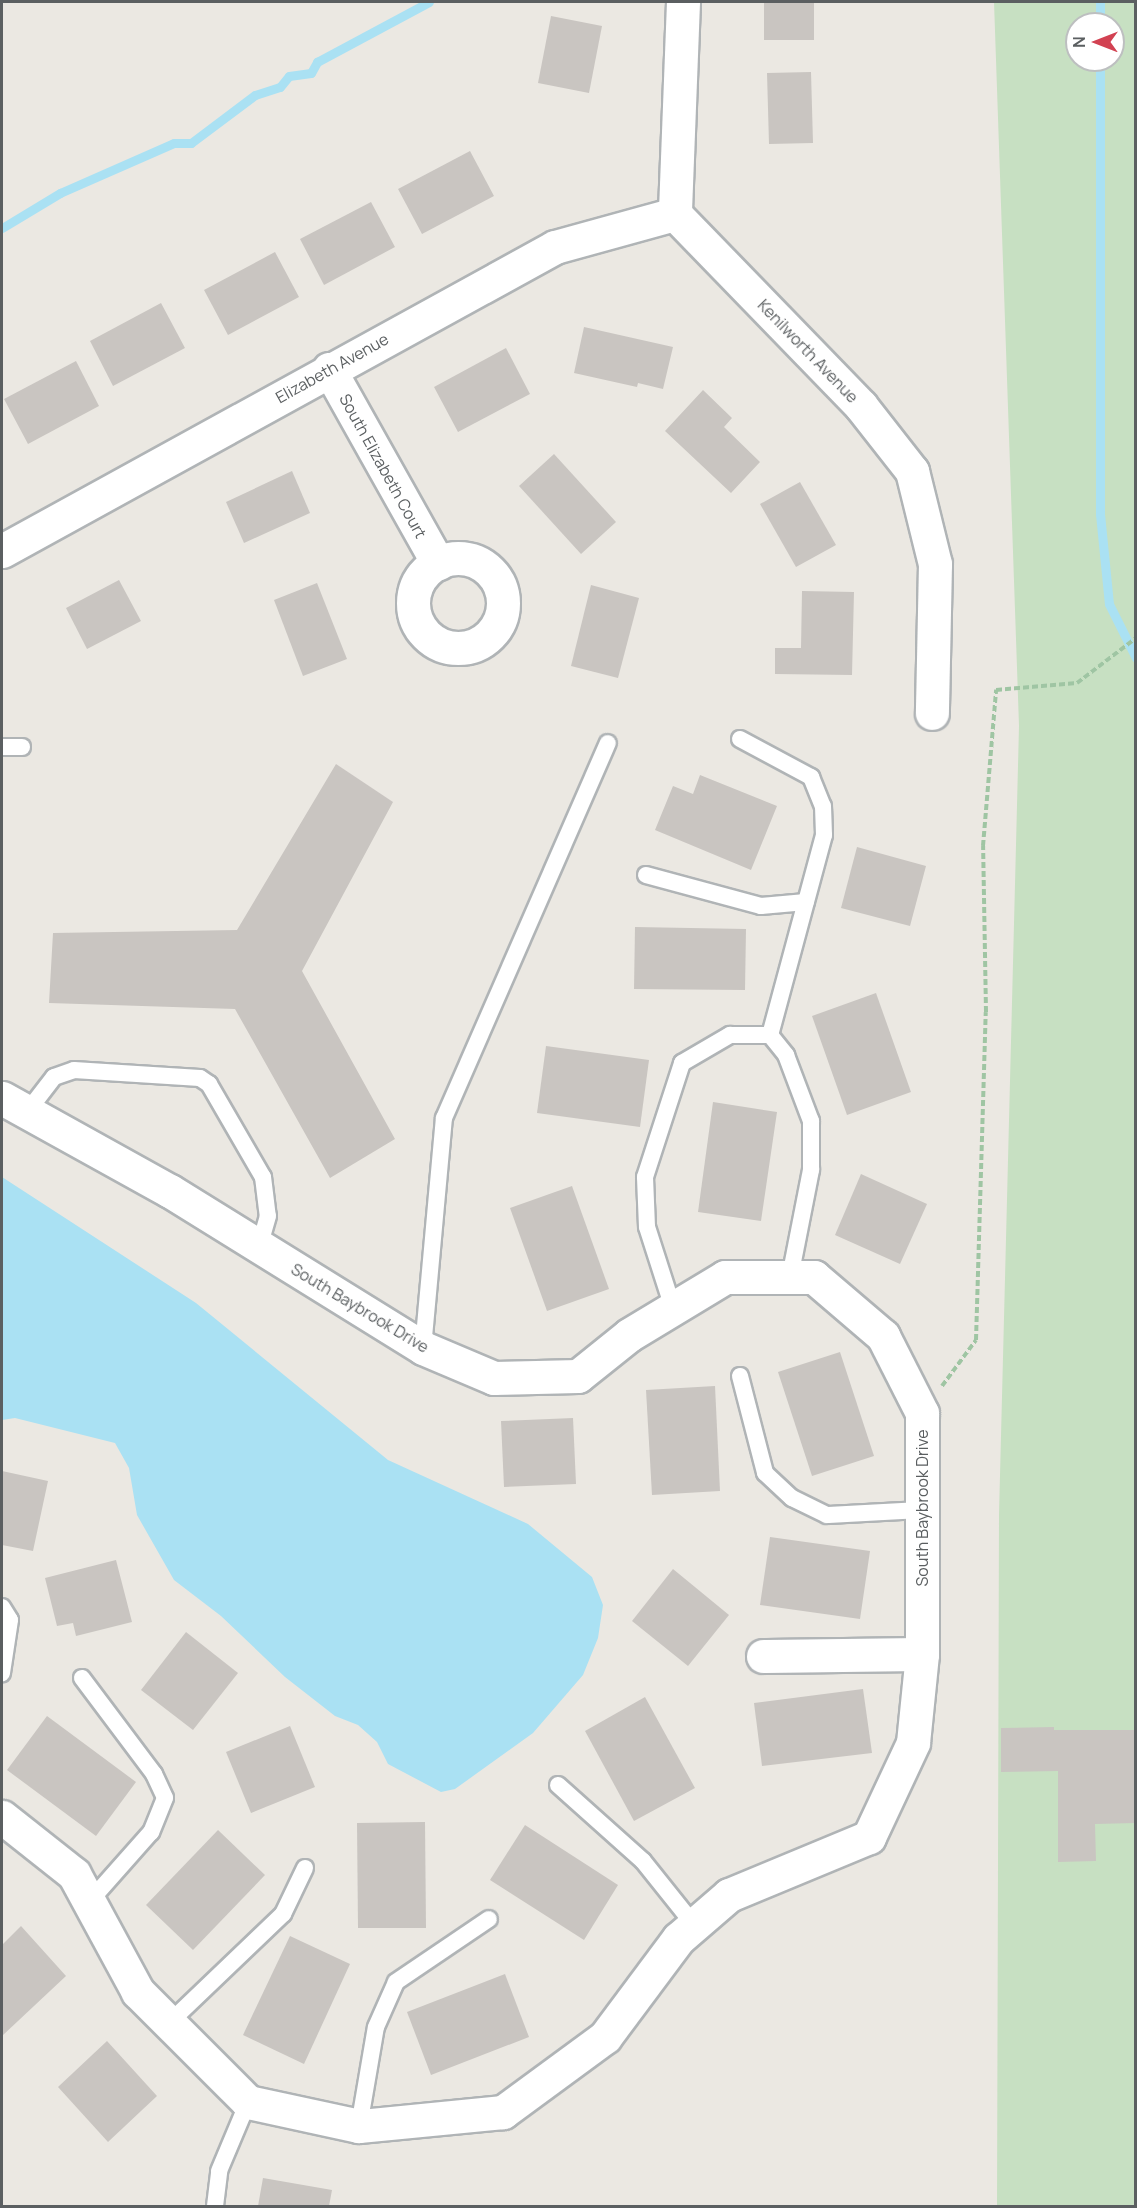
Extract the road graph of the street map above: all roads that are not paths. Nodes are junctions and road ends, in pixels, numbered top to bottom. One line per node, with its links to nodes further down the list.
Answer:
1 (683, 2): 2 (street)
2 (675, 214): 3 (street, Elizabeth Avenue); 6 (street, Kenilworth Avenue)
3 (329, 369): 4 (street, Elizabeth Avenue); 5 (street, South Elizabeth Court)
4 (2, 550)
5 (438, 563)
6 (932, 713)
7 (740, 740): 12 (lane)
8 (608, 743): 18 (lane)
9 (2, 747): 10 (lane)
10 (22, 747)
11 (646, 875): 12 (lane)
12 (806, 902): 13 (lane)
13 (770, 1035): 16 (lane); 17 (lane)
14 (14, 1105): 15 (street, South Baybrook Drive); 15 (lane)
15 (259, 1247): 18 (street, South Baybrook Drive)
16 (790, 1276): 17 (street, South Baybrook Drive); 20 (street, South Baybrook Drive)
17 (673, 1308): 18 (street, South Baybrook Drive)
18 (423, 1348)
19 (740, 1376): 20 (lane)
20 (922, 1510): 22 (street, South Baybrook Drive)
21 (2, 1607): 24 (lane)
22 (922, 1654): 23 (street); 31 (street, South Baybrook Drive)
23 (763, 1656)
24 (2, 1673)
25 (82, 1678): 29 (lane)
26 (558, 1785): 31 (lane)
27 (2, 1817): 29 (street)
28 (305, 1868): 32 (lane)
29 (89, 1902): 32 (street)
30 (489, 1919): 34 (lane)
31 (694, 1925): 34 (street, South Baybrook Drive)
32 (169, 2023): 33 (street)
33 (248, 2103): 34 (street, South Baybrook Drive); 35 (lane)
34 (359, 2126)
35 (215, 2206)

